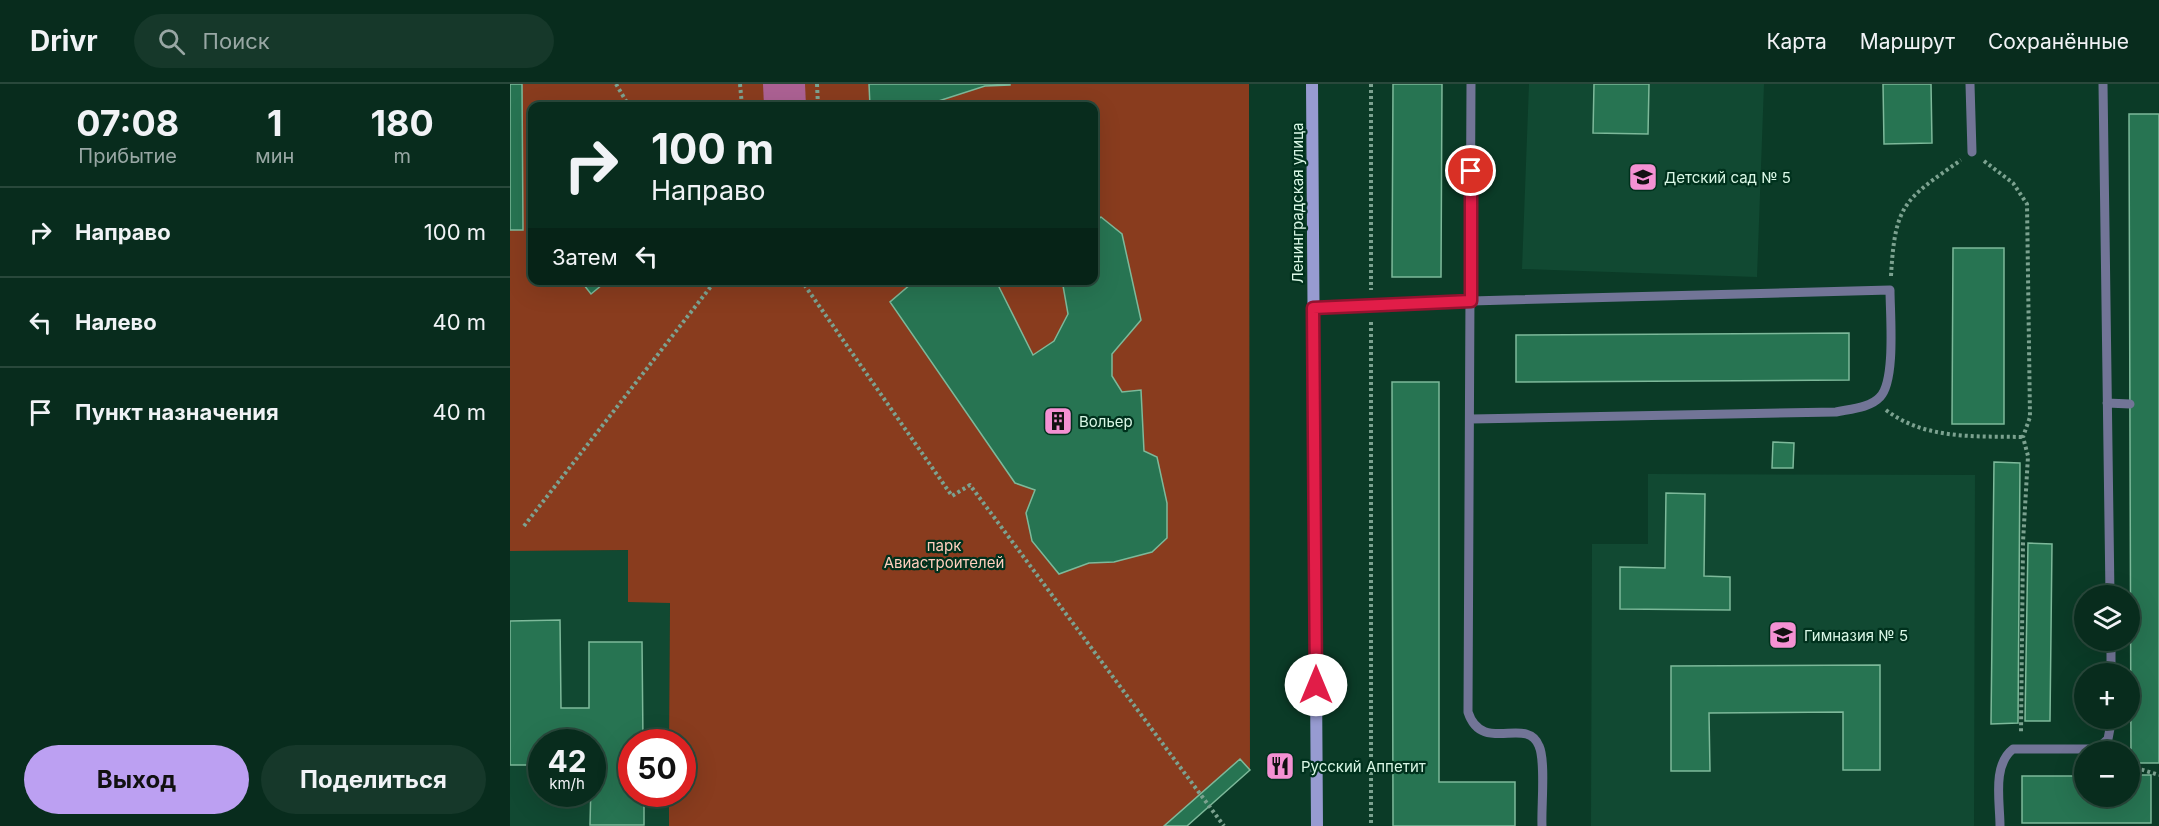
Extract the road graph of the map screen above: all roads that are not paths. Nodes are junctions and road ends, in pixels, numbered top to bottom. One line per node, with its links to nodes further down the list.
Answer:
1 (1312, 84): 7 (main road, Ленинградская улица)
2 (1471, 84): 6 (lane)
3 (1970, 84): 5 (lane)
4 (2103, 84): 8 (lane)
5 (1972, 152)
6 (1471, 301): 7 (lane); 10 (lane); 10 (lane)
7 (1313, 308): 13 (main road, Ленинградская улица)
8 (2107, 404): 9 (lane); 11 (lane)
9 (2130, 404)
10 (1471, 419): 14 (lane)
11 (2110, 585)
12 (2110, 729): 15 (lane)
13 (1317, 826)
14 (1542, 826)
15 (2000, 826)

